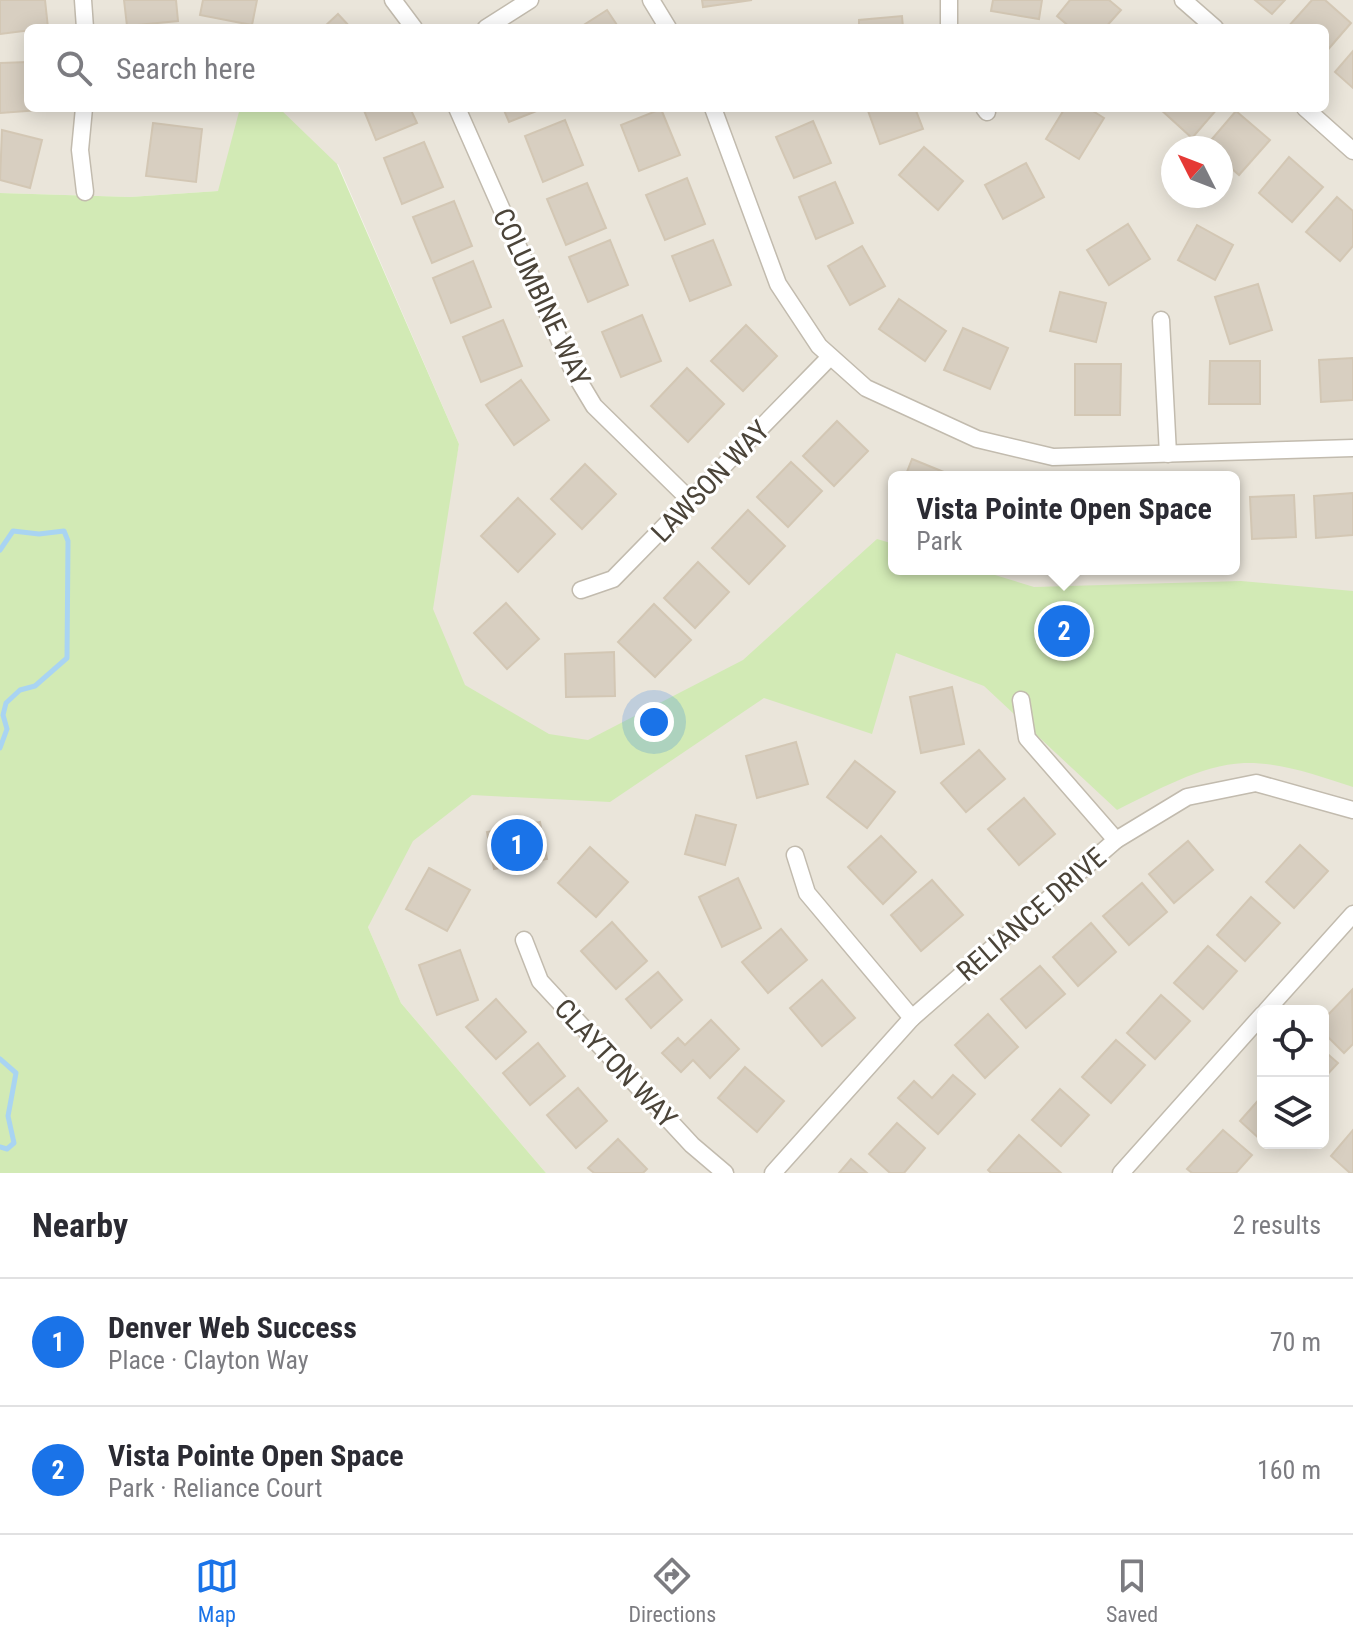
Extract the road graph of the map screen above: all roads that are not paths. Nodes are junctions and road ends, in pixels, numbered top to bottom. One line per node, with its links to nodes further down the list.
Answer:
1 (83, 0): 7 (street)
2 (393, 0): 8 (street)
3 (530, 0): 9 (street)
4 (651, 0): 10 (street)
5 (949, 0): 11 (street)
6 (1183, 0): 12 (street)
7 (85, 24)
8 (411, 24)
9 (492, 24)
10 (666, 24)
11 (949, 24)
12 (1210, 24)
13 (84, 112): 18 (street)
14 (459, 112): 23 (street, COLUMBINE WAY)
15 (714, 112): 20 (street)
16 (1309, 112): 17 (street)
17 (1353, 151)
18 (85, 192)
19 (1161, 320): 22 (street)
20 (830, 357): 22 (street); 23 (street, LAWSON WAY)
21 (1353, 448): 22 (street)
22 (1168, 454)
23 (690, 500): 24 (street, LAWSON WAY)
24 (581, 590)
25 (1021, 700): 27 (street)
26 (1353, 810): 27 (street, RELIANCE DRIVE)
27 (1116, 840): 32 (street, RELIANCE DRIVE)
28 (795, 855): 32 (street)
29 (1353, 914): 31 (street)
30 (524, 940): 34 (street, CLAYTON WAY)
31 (1271, 1005)
32 (912, 1018): 35 (street, RELIANCE DRIVE)
33 (1257, 1021): 36 (street)
34 (725, 1173)
35 (773, 1173)
36 (1121, 1173)

